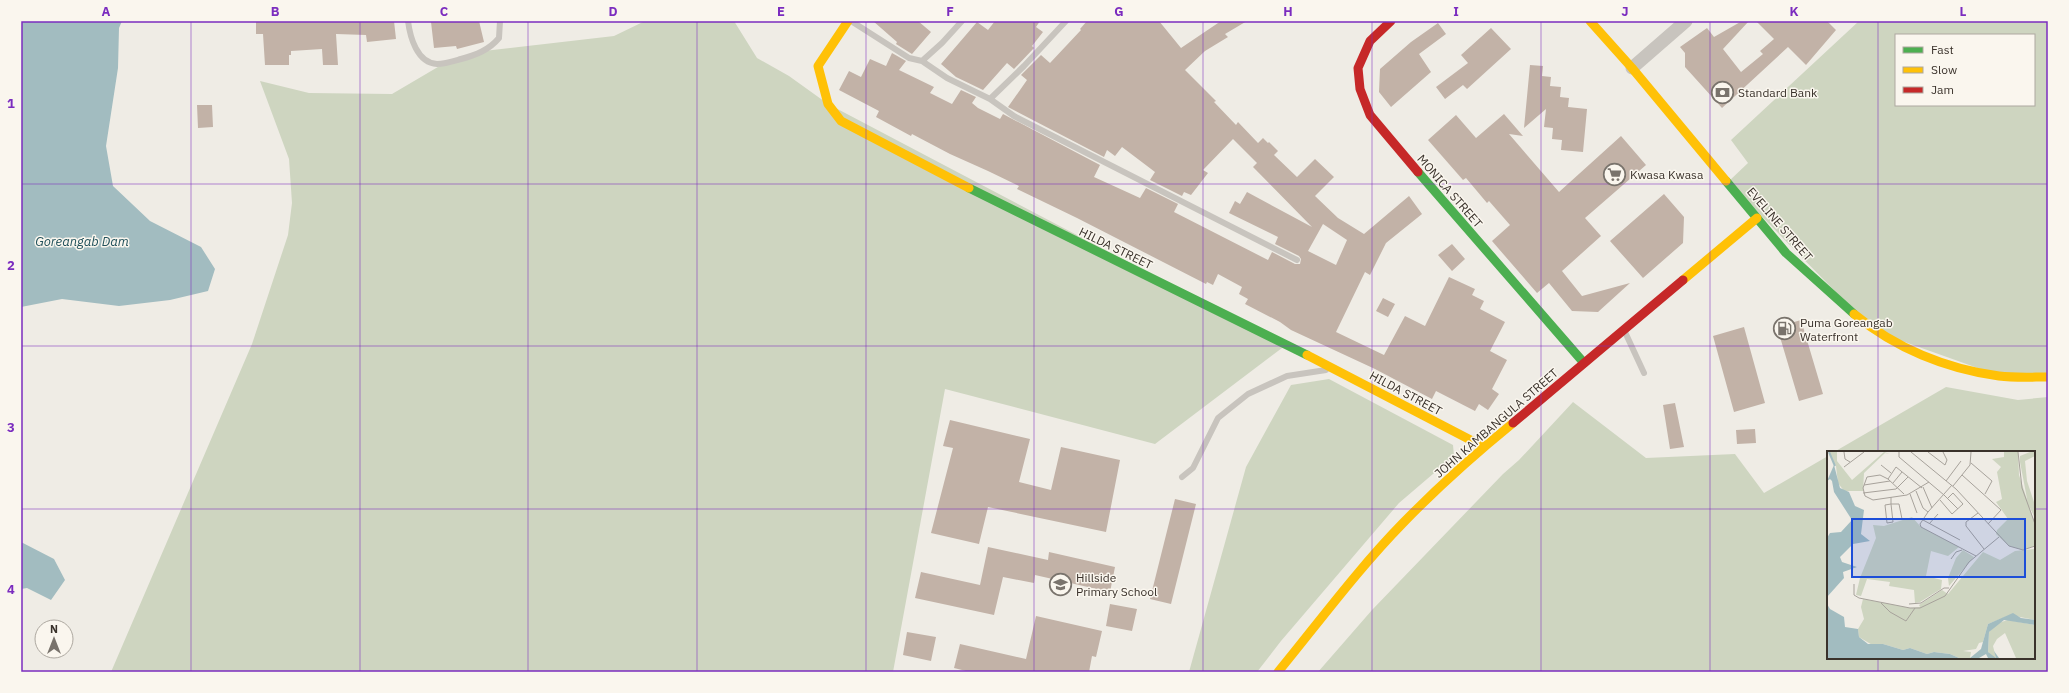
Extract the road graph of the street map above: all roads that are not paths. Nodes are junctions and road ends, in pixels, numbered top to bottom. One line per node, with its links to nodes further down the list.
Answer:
1 (408, 21): 2 (lane)
2 (500, 21)
3 (848, 21): 17 (street, HILDA STREET)
4 (851, 21): 10 (lane)
5 (962, 21): 10 (lane)
6 (1066, 21): 12 (lane)
7 (1391, 21): 16 (street, MONICA STREET)
8 (1590, 21): 11 (street, EVELINE STREET)
9 (1686, 21): 11 (street)
10 (922, 61): 12 (lane)
11 (1632, 68): 13 (street, EVELINE STREET)
12 (990, 99): 14 (lane)
13 (1757, 218): 15 (street, JOHN KAMBANGULA STREET); 19 (street, EVELINE STREET)
14 (1297, 260)
15 (1625, 330): 16 (street, JOHN KAMBANGULA STREET); 18 (lane)
16 (1584, 363): 20 (street, JOHN KAMBANGULA STREET)
17 (1334, 368): 20 (street, HILDA STREET); 21 (lane)
18 (1644, 373)
19 (2048, 377)
20 (1484, 447): 22 (street, JOHN KAMBANGULA STREET)
21 (1182, 477)
22 (1278, 672)

